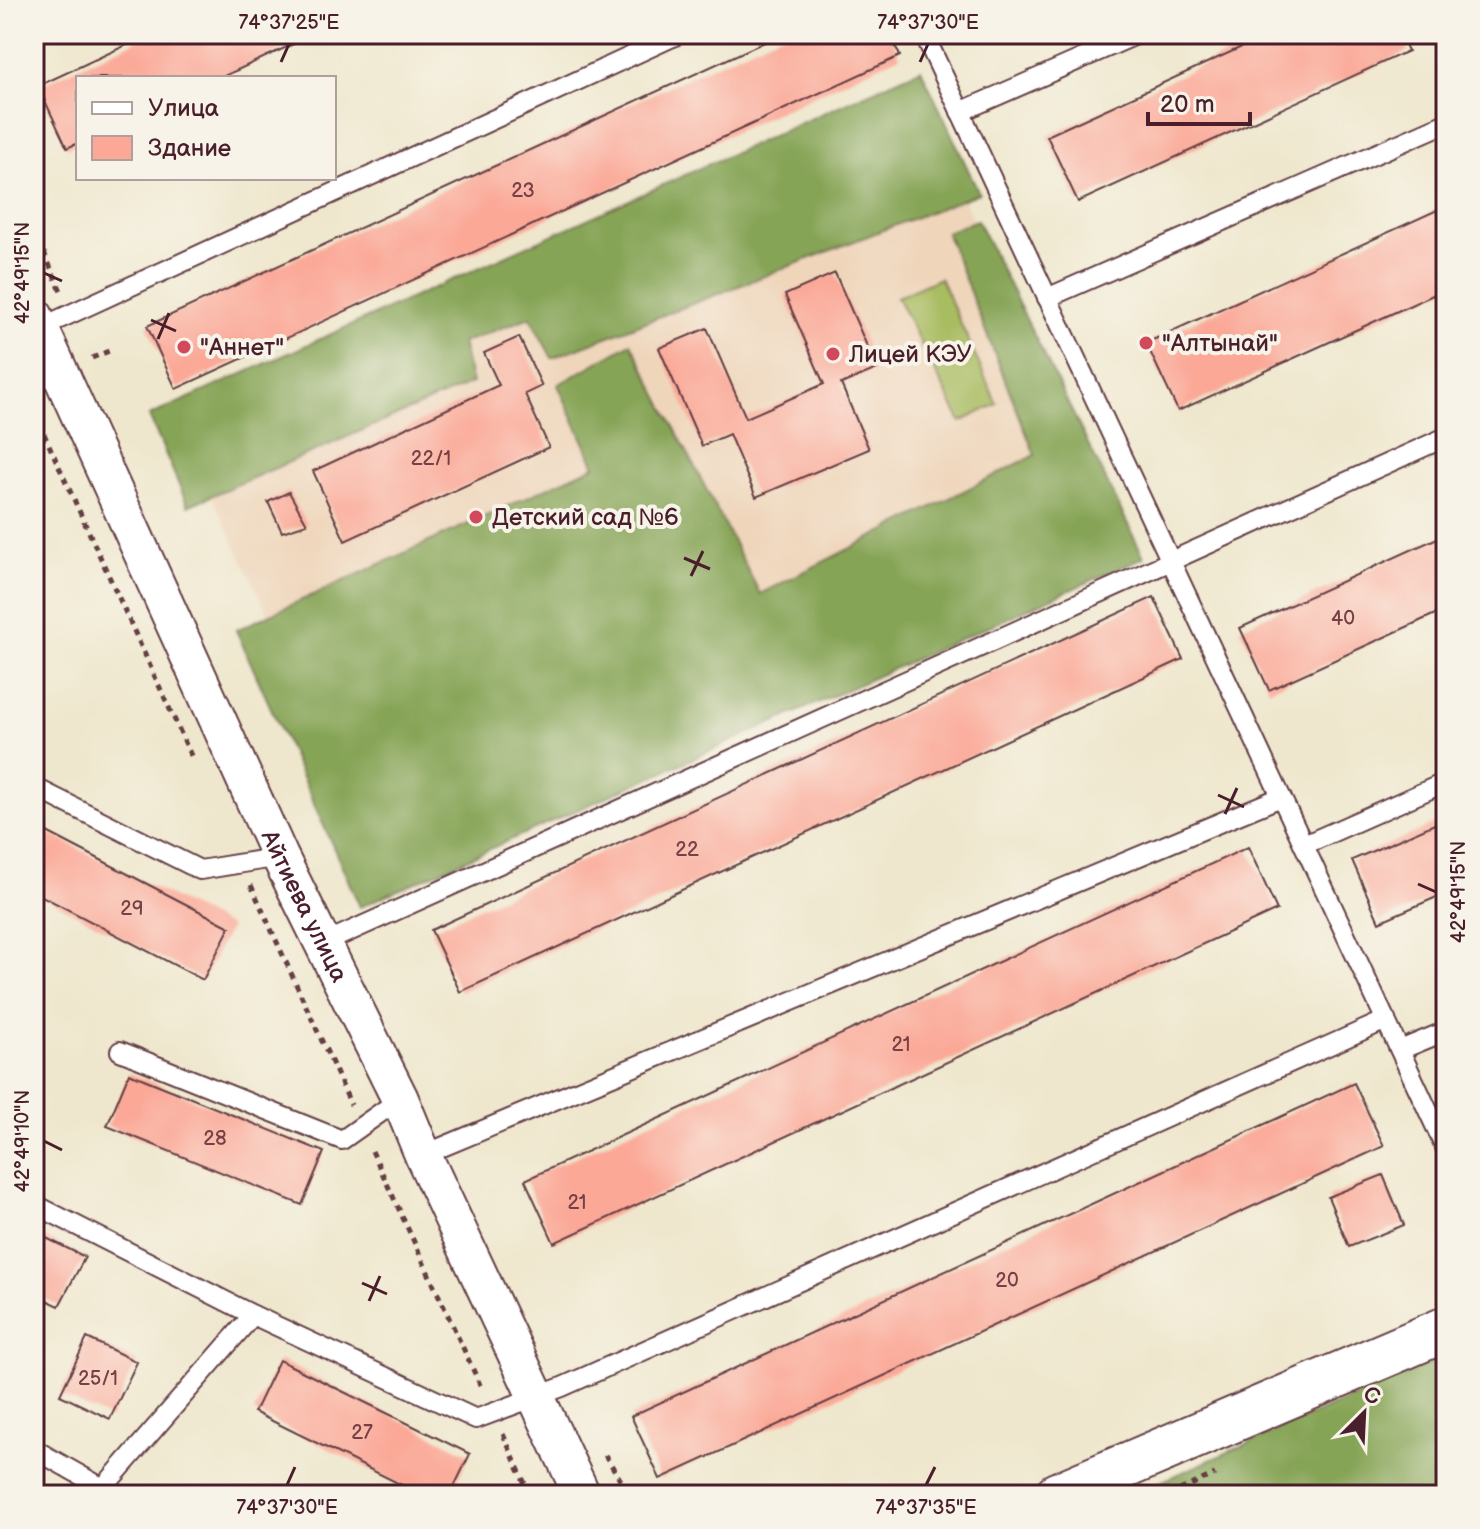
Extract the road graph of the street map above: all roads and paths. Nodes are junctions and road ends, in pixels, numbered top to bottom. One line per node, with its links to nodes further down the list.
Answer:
1 (679, 34): 9 (lane)
2 (925, 34): 6 (lane)
3 (1138, 34): 6 (lane)
4 (1438, 34): 5 (lane)
5 (1446, 52)
6 (960, 112): 8 (lane)
7 (1446, 123): 8 (lane)
8 (1047, 298): 12 (lane)
9 (37, 322): 18 (street, Айтиева улица)
10 (34, 412): 13 (path)
11 (1446, 437): 12 (lane)
12 (1171, 563): 16 (lane); 20 (lane)
13 (196, 765)
14 (1446, 782): 17 (lane)
15 (34, 787): 19 (lane)
16 (1281, 797): 17 (lane); 28 (lane)
17 (1304, 845): 21 (lane)
18 (280, 857): 19 (lane); 20 (street, Айтиева улица)
19 (241, 864): 26 (path)
20 (324, 943): 25 (street, Айтиева улица)
21 (1386, 1020): 23 (lane); 32 (lane)
22 (1446, 1031): 23 (lane)
23 (1400, 1050): 27 (lane)
24 (120, 1051): 26 (lane)
25 (400, 1099): 26 (lane); 28 (street, Айтиева улица)
26 (361, 1127): 33 (path)
27 (1446, 1149)
28 (423, 1155): 32 (street, Айтиева улица)
29 (34, 1204): 30 (lane)
30 (253, 1315): 33 (lane); 34 (lane)
31 (1446, 1329): 37 (main road)
32 (537, 1397): 33 (lane); 36 (street, Айтиева улица)
33 (493, 1413): 35 (path)
34 (34, 1449)
35 (530, 1495)
36 (582, 1495)
37 (1057, 1495)

